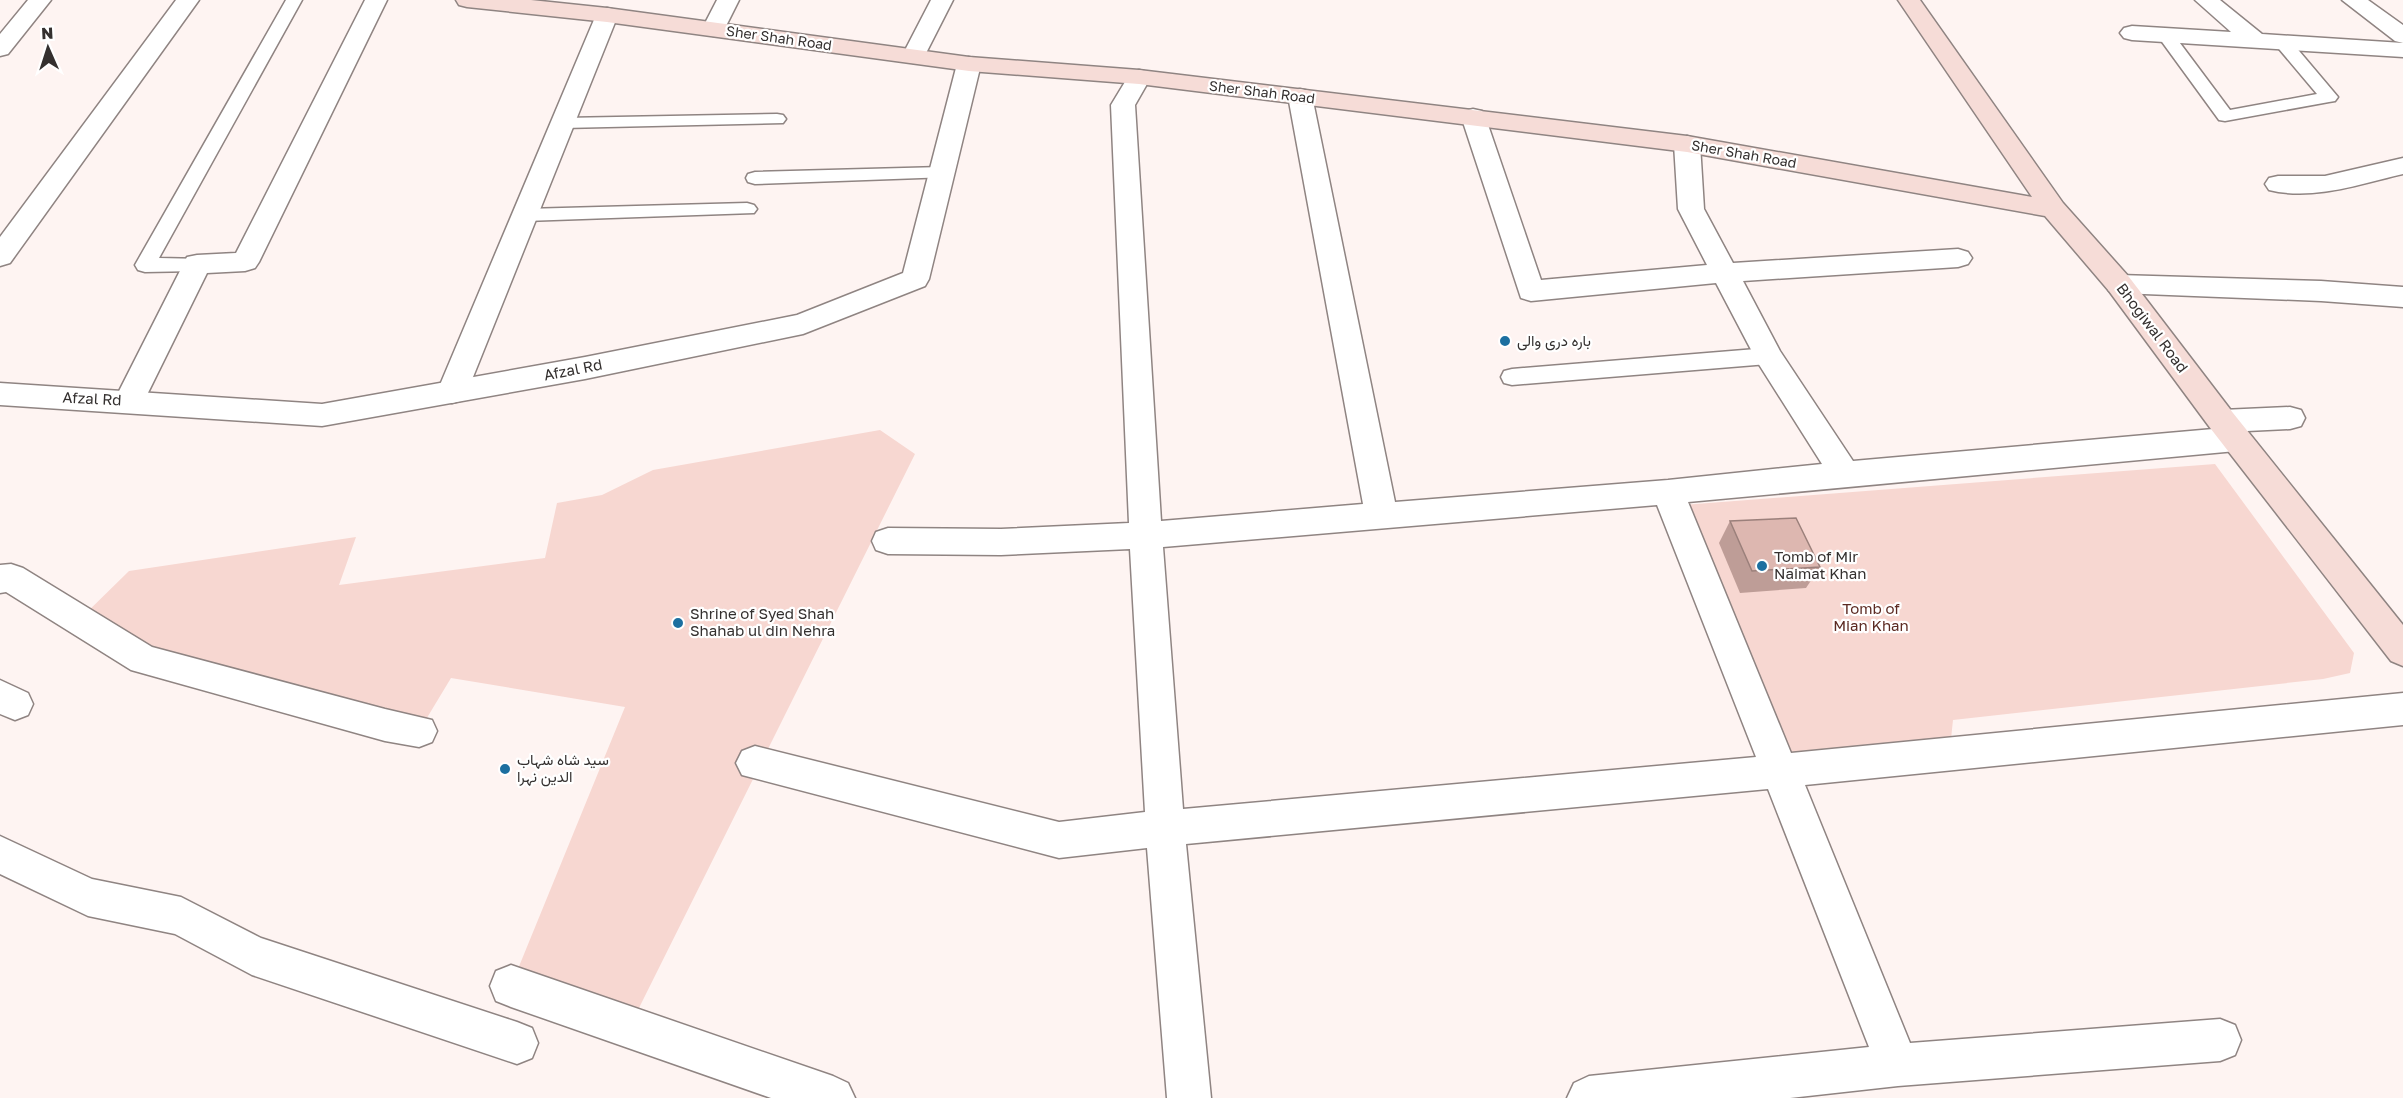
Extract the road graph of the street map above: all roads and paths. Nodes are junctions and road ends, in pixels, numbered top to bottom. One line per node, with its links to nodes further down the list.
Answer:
1 (40, 0): 19 (street)
2 (188, 0): 36 (street)
3 (294, 0): 38 (lane)
4 (376, 0): 38 (street)
5 (467, 0): 11 (main road, Sher Shah Road)
6 (728, 0): 13 (street)
7 (942, 0): 21 (street)
8 (1911, 0): 34 (main road, Bhogiwal Road)
9 (2206, 0): 17 (street)
10 (2353, 0): 16 (street)
11 (503, 2): 12 (main road, Sher Shah Road)
12 (607, 15): 13 (main road, Sher Shah Road); 27 (street)
13 (714, 29): 21 (main road, Sher Shah Road)
14 (2132, 33): 15 (street)
15 (2165, 35): 17 (street); 18 (lane)
16 (2403, 36)
17 (2256, 41): 18 (street)
18 (2283, 43): 20 (street)
19 (0, 49)
20 (2403, 50)
21 (914, 56): 22 (main road, Sher Shah Road)
22 (969, 64): 23 (main road, Sher Shah Road); 30 (street, Afzal Rd)
23 (1139, 77): 24 (main road, Sher Shah Road); 52 (street)
24 (1300, 96): 25 (main road, Sher Shah Road); 51 (street)
25 (1473, 116): 28 (main road, Sher Shah Road); 39 (street)
26 (777, 119): 27 (lane)
27 (563, 123): 35 (street)
28 (1686, 144): 34 (main road, Sher Shah Road); 39 (street)
29 (2403, 166): 32 (street)
30 (942, 173): 31 (lane); 44 (street, Afzal Rd)
31 (755, 178)
32 (2278, 184)
33 (747, 208): 35 (lane)
34 (2054, 209): 40 (main road, Bhogiwal Road)
35 (525, 216): 44 (street)
36 (0, 257)
37 (1958, 258): 39 (street)
38 (197, 264): 46 (street)
39 (1725, 273): 42 (street)
40 (2119, 284): 41 (street); 48 (main road, Bhogiwal Road)
41 (2403, 297)
42 (1768, 356): 43 (lane); 49 (street)
43 (1512, 377)
44 (452, 392): 46 (street, Afzal Rd)
45 (0, 394): 46 (street, Afzal Rd)
46 (129, 401)
47 (2290, 418): 48 (street)
48 (2229, 430): 49 (street); 55 (main road, Bhogiwal Road)
49 (1845, 474): 50 (street)
50 (1668, 492): 51 (street); 59 (street)
51 (1381, 515): 52 (street)
52 (1146, 534): 53 (street); 60 (street)
53 (888, 541)
54 (0, 579): 57 (street)
55 (2403, 651)
56 (2403, 710): 59 (street)
57 (419, 731)
58 (755, 763): 60 (street)
59 (1781, 771): 60 (street); 65 (street)
60 (1165, 828): 67 (street)
61 (0, 854): 64 (street)
62 (511, 986): 66 (street)
63 (2220, 1040): 65 (street)
64 (517, 1043)
65 (1898, 1065): 68 (street)
66 (833, 1098)
67 (1189, 1098)
68 (1589, 1098)

